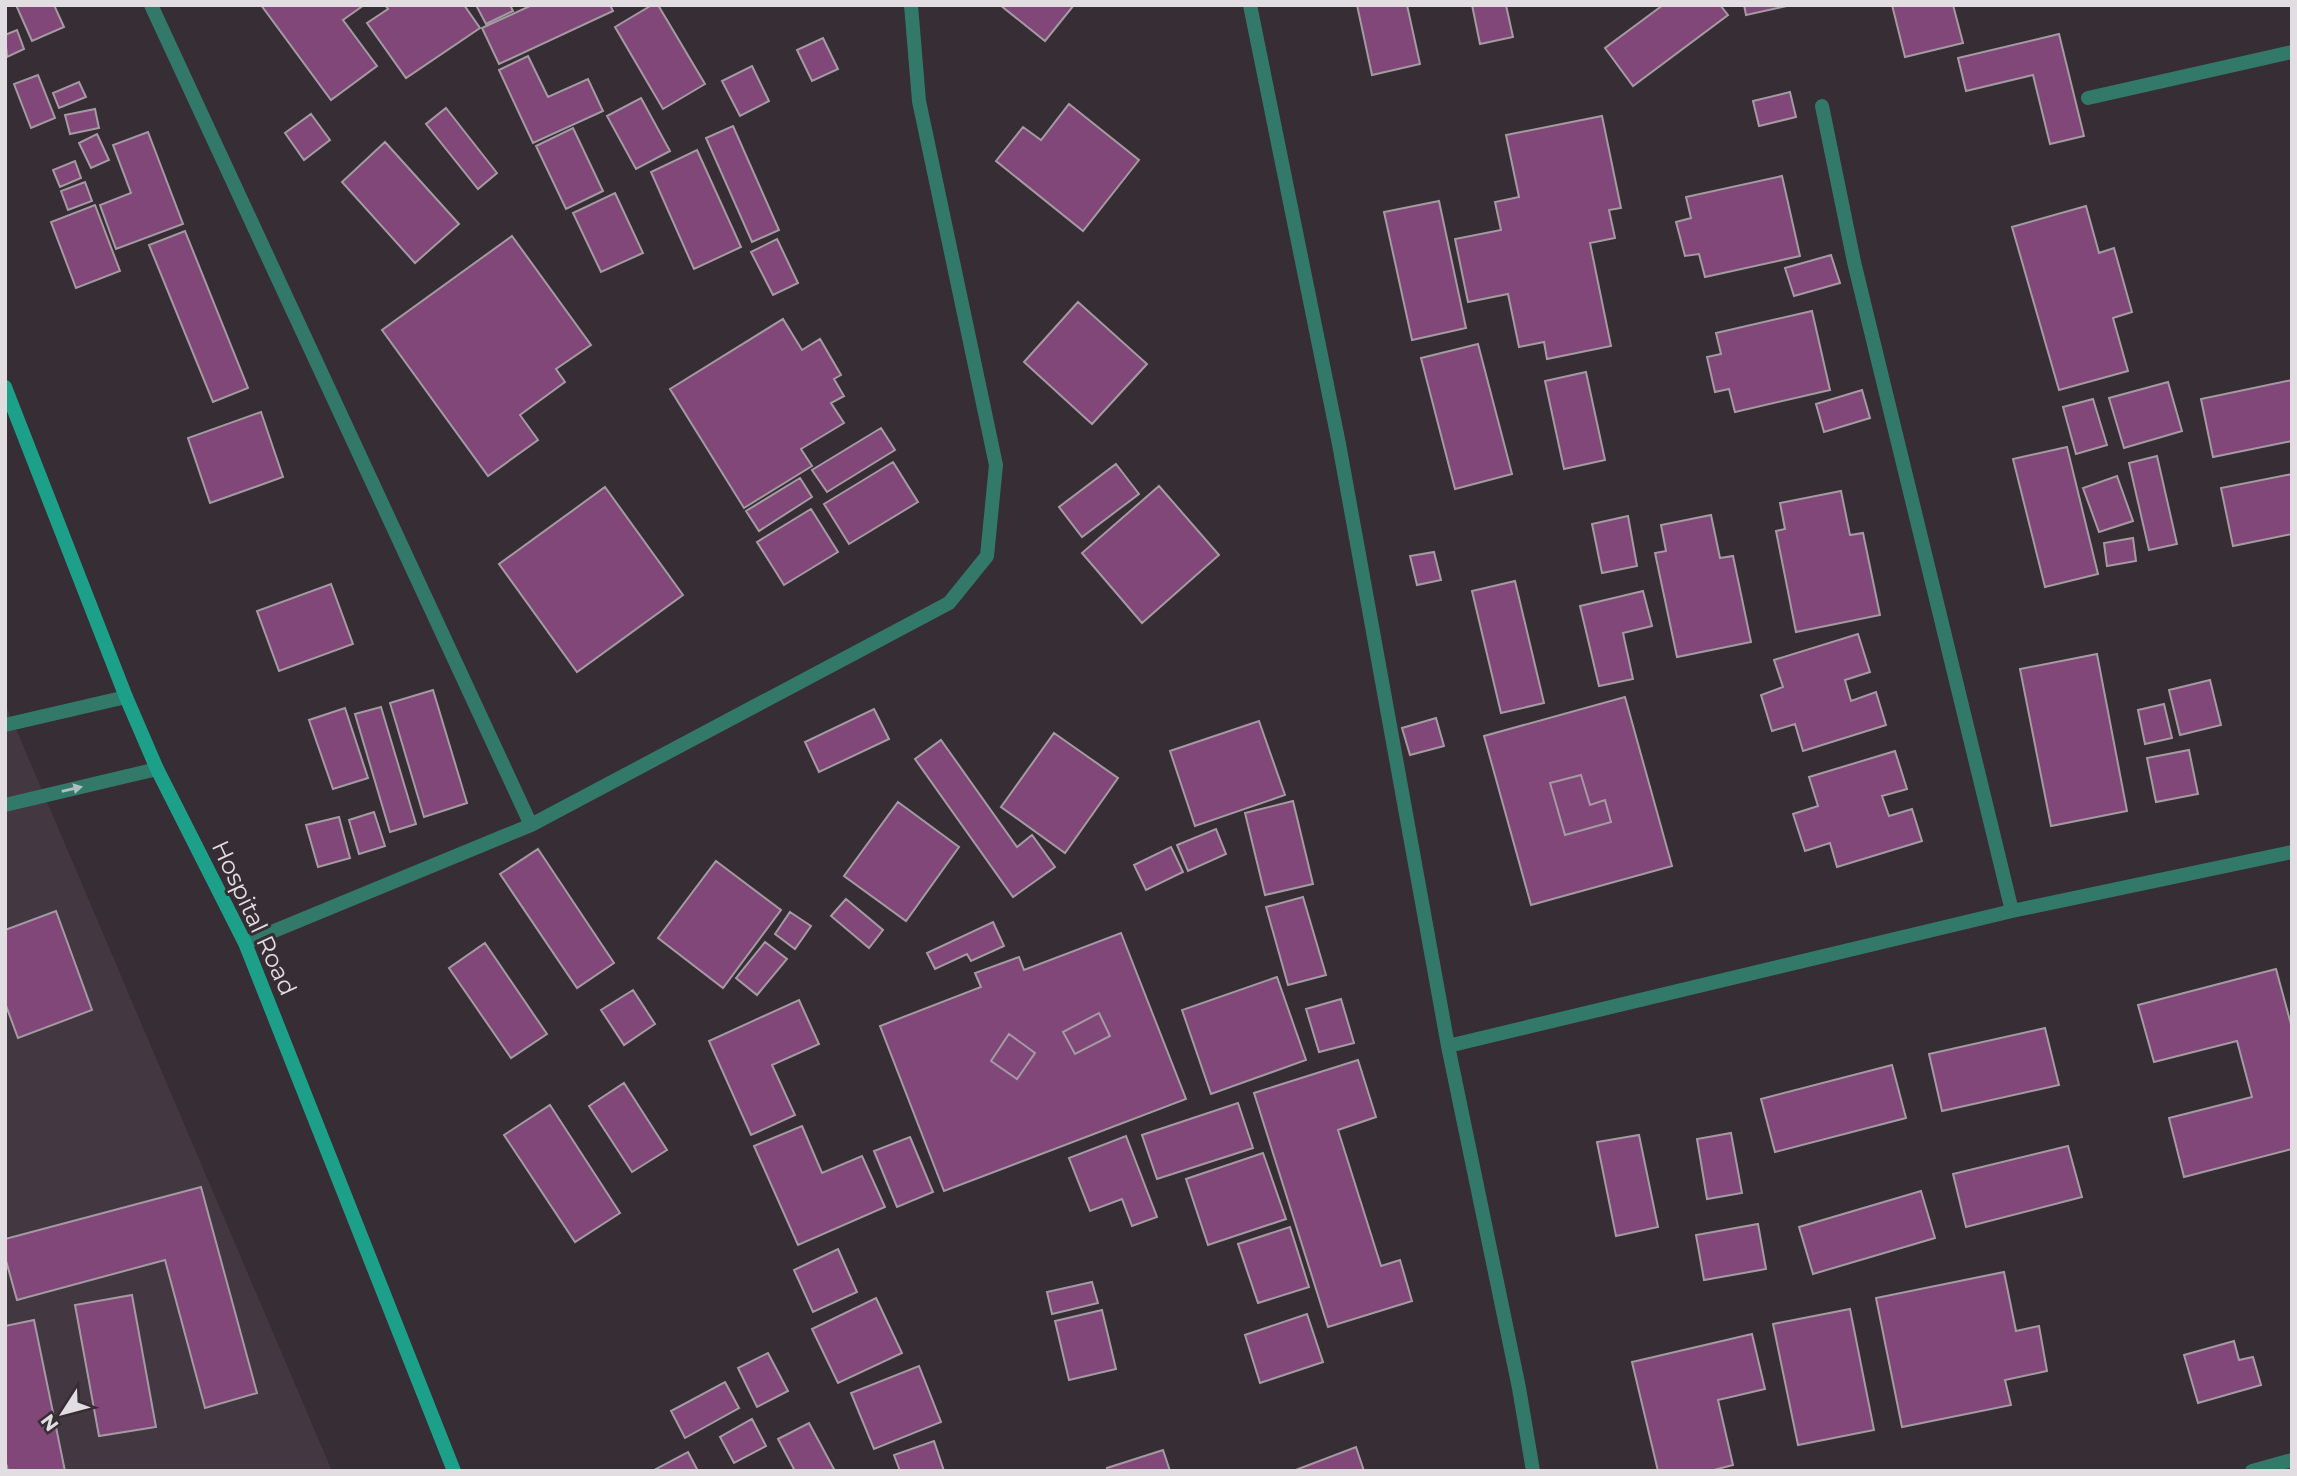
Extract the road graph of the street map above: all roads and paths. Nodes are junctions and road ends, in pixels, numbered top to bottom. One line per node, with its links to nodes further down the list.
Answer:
1 (151, 5): 12 (street)
2 (911, 5): 12 (street)
3 (1250, 5): 16 (street)
4 (2292, 52): 5 (street)
5 (2088, 98)
6 (1822, 106): 14 (street)
7 (5, 387): 8 (street, Hospital Road)
8 (126, 697): 9 (street); 10 (street, Hospital Road)
9 (5, 725)
10 (157, 769): 11 (street, one-way to 10); 15 (street, Hospital Road)
11 (5, 805)
12 (531, 825): 15 (street)
13 (2292, 852): 14 (street)
14 (2012, 911): 16 (street)
15 (245, 943): 18 (street, Hospital Road)
16 (1448, 1046): 19 (street)
17 (2292, 1460): 20 (street)
18 (454, 1471)
19 (1533, 1471)
20 (2252, 1471)

